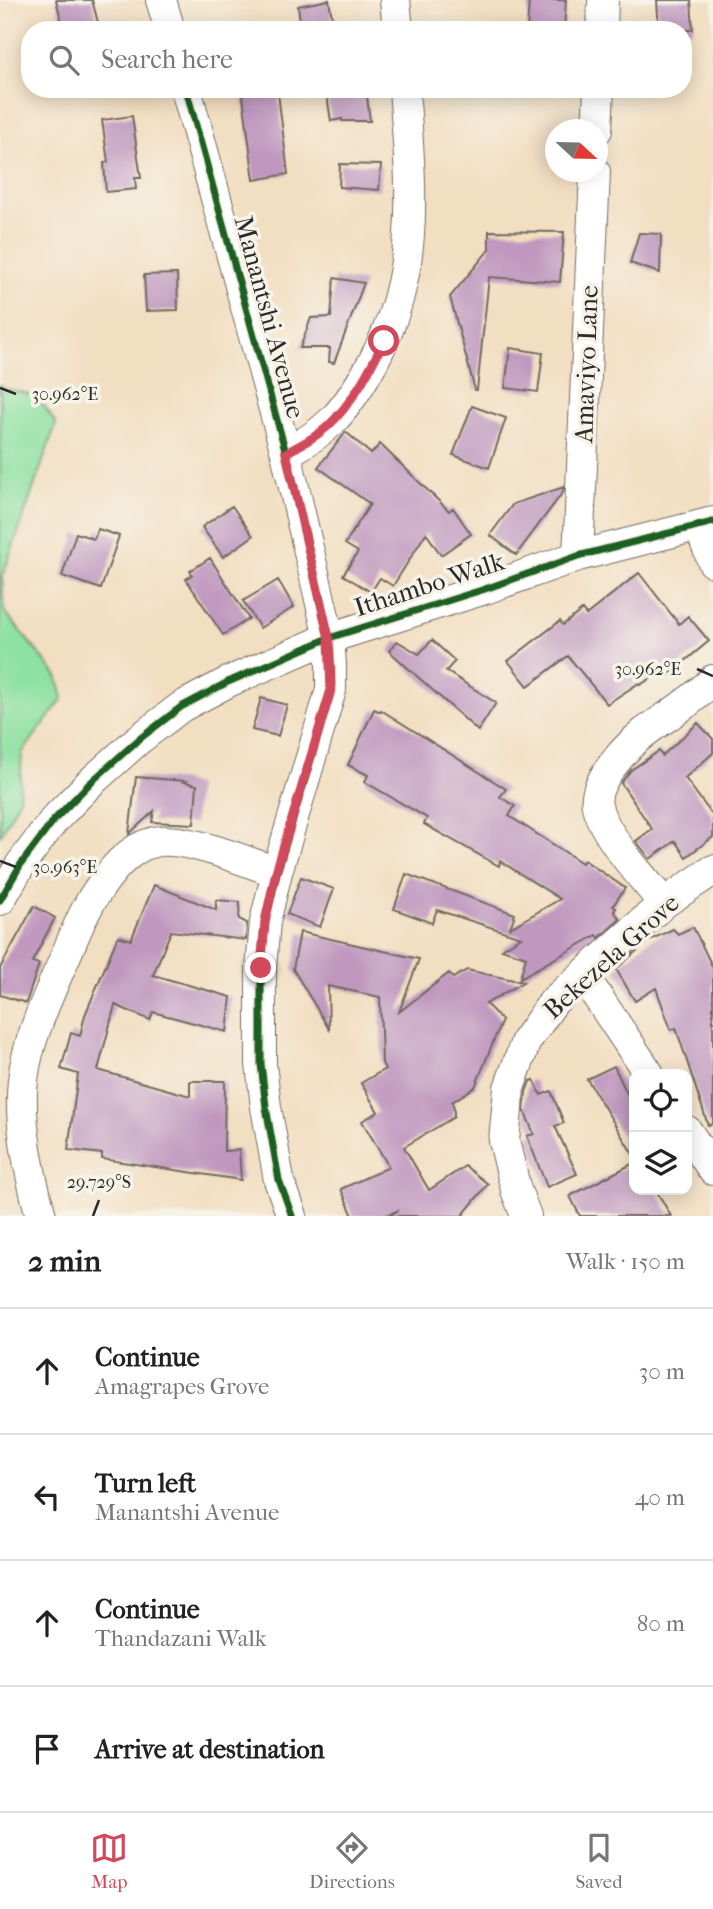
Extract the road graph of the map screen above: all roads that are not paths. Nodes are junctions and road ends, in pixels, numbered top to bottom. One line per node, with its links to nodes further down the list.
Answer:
1 (161, 0): 4 (street)
2 (395, 0): 5 (street)
3 (603, 0): 6 (street)
4 (167, 21)
5 (397, 21)
6 (602, 21)
7 (188, 98): 12 (street, Manantshi Avenue)
8 (405, 98): 12 (street)
9 (599, 98): 10 (street)
10 (598, 119)
11 (594, 182): 14 (street, Amaviyo Lane)
12 (286, 453): 16 (street, Manantshi Avenue)
13 (706, 524): 14 (street, Ithambo Walk); 15 (street)
14 (578, 556): 16 (street, Ithambo Walk)
15 (713, 562)
16 (329, 638): 19 (street, Manantshi Avenue); 20 (street, Ithambo Walk)
17 (713, 680): 21 (street)
18 (713, 870): 21 (street, Bekezela Grove)
19 (276, 872): 26 (street); 27 (street, Manantshi Avenue)
20 (0, 900)
21 (664, 903): 22 (street, Bekezela Grove)
22 (583, 975): 23 (street); 28 (street, Bekezela Grove)
23 (646, 1069)
24 (688, 1132): 25 (street)
25 (713, 1170)
26 (41, 1216)
27 (292, 1216)
28 (526, 1216)

